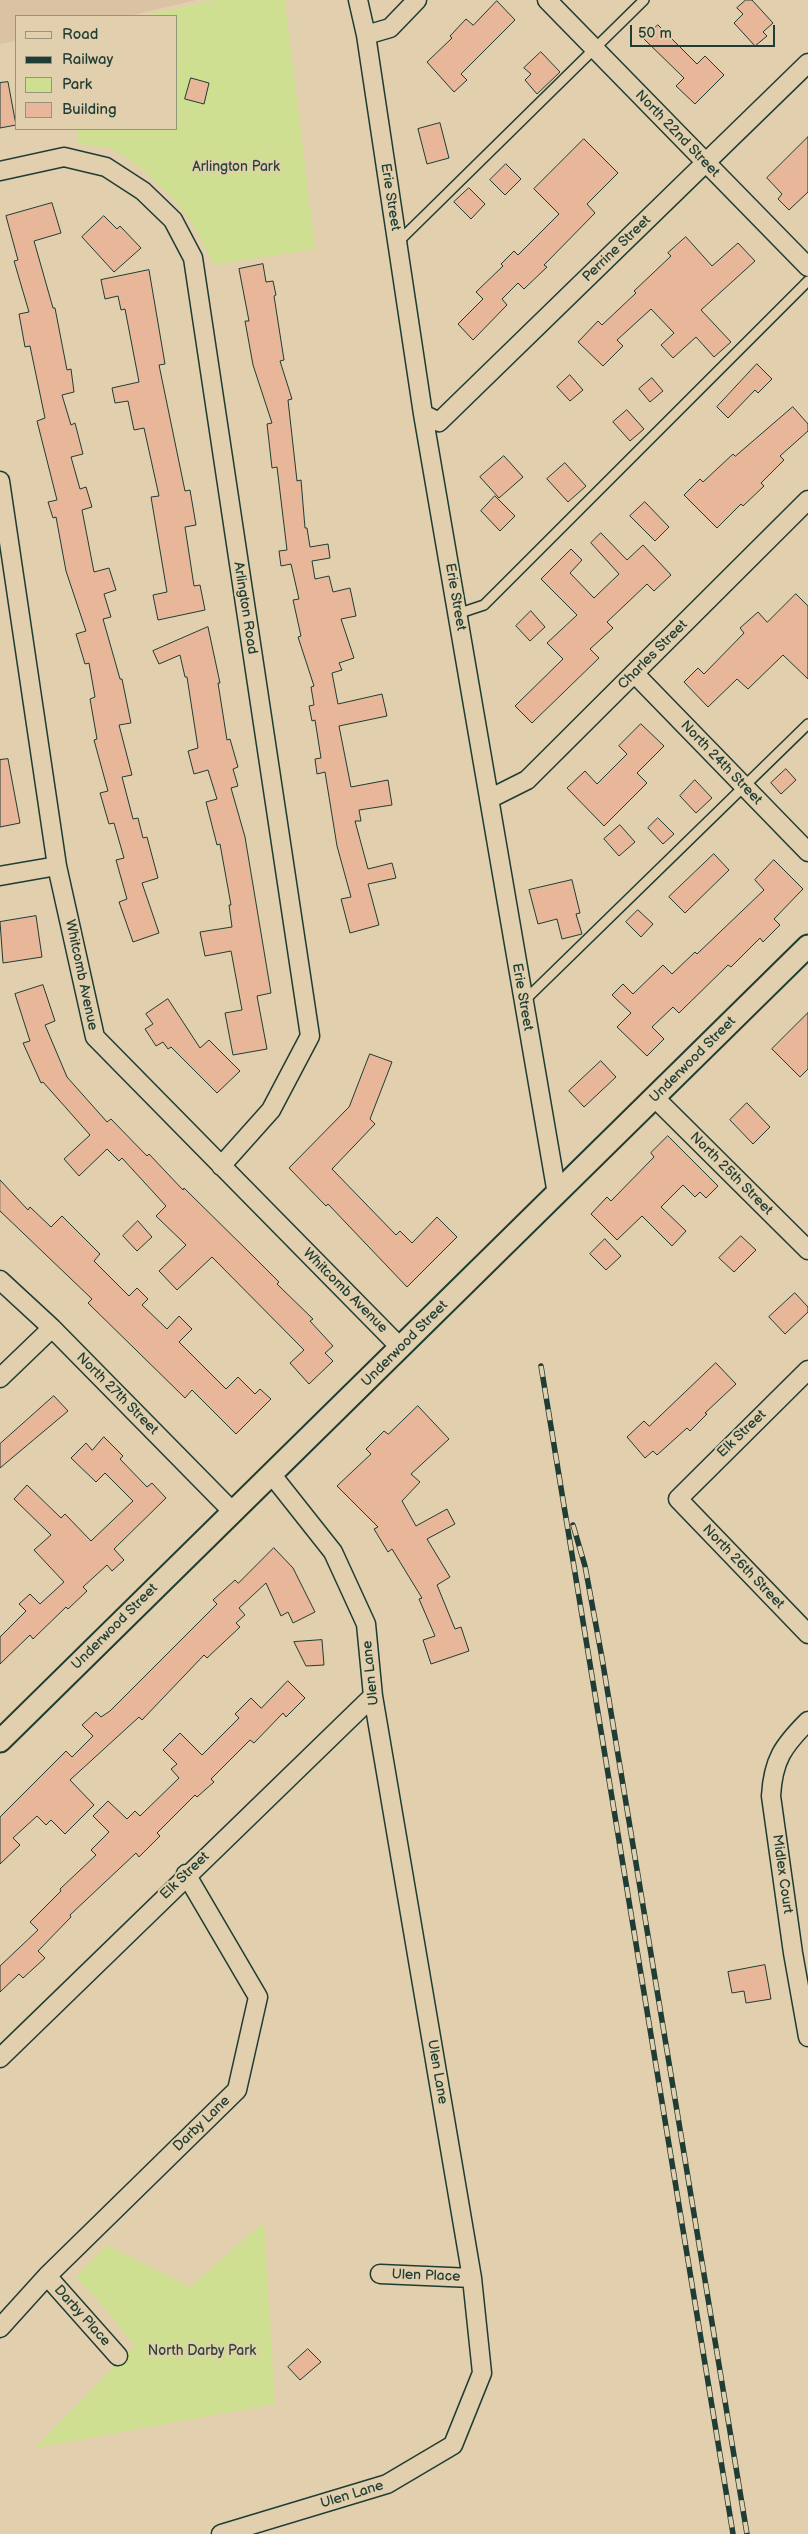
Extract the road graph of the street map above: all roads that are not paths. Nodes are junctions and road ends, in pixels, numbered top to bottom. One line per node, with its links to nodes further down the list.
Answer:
1 (358, 0): 5 (street, Erie Street)
2 (417, 0): 5 (street)
3 (546, 0): 6 (street, North 22nd Street)
4 (644, 0): 6 (lane)
5 (366, 35): 10 (street, Erie Street)
6 (594, 49): 8 (street, North 22nd Street); 10 (lane)
7 (808, 63): 8 (street, Perrine Street)
8 (706, 163): 11 (street, North 22nd Street); 13 (street, Perrine Street)
9 (0, 171): 27 (street, Arlington Road)
10 (397, 242): 13 (street, Erie Street)
11 (808, 267)
12 (808, 281): 16 (lane)
13 (423, 414): 16 (street, Erie Street)
14 (0, 481): 22 (street, Whitcomb Avenue)
15 (808, 500): 17 (street, Charles Street)
16 (457, 614): 20 (street, Erie Street)
17 (634, 673): 19 (street, North 24th Street); 20 (street, Charles Street)
18 (808, 724): 19 (lane)
19 (744, 786): 21 (street, North 24th Street); 25 (lane)
20 (489, 799): 25 (street, Erie Street)
21 (808, 852)
22 (57, 866): 23 (street); 27 (street, Whitcomb Avenue)
23 (0, 876)
24 (808, 946): 26 (street, Underwood Street)
25 (523, 1002): 28 (street, Erie Street)
26 (655, 1098): 28 (street, Underwood Street); 29 (street, North 25th Street)
27 (221, 1166): 32 (street, Whitcomb Avenue)
28 (556, 1194): 32 (street, Underwood Street)
29 (808, 1250)
30 (0, 1280): 31 (street, North 27th Street)
31 (52, 1328): 34 (street); 37 (street, North 27th Street)
32 (401, 1348): 35 (street, Underwood Street)
33 (808, 1370): 36 (street, Elk Street)
34 (0, 1378)
35 (272, 1475): 37 (street, Underwood Street); 39 (street, Ulen Lane)
36 (678, 1499): 38 (street, North 26th Street)
37 (232, 1511): 41 (street, Underwood Street)
38 (808, 1634)
39 (373, 1696): 42 (street, Elk Street); 49 (street, Ulen Lane)
40 (808, 1721): 43 (street, Midlex Court)
41 (0, 1741)
42 (186, 1874): 46 (street, Elk Street); 48 (street, Darby Lane)
43 (793, 1953): 44 (street); 45 (street, Midlex Court)
44 (808, 1964)
45 (808, 2037)
46 (0, 2058)
47 (380, 2274): 49 (street, Ulen Place)
48 (47, 2276): 50 (street, Darby Lane); 51 (street, Darby Place)
49 (472, 2278): 52 (street, Ulen Lane)
50 (0, 2328)
51 (118, 2356)
52 (221, 2534)

